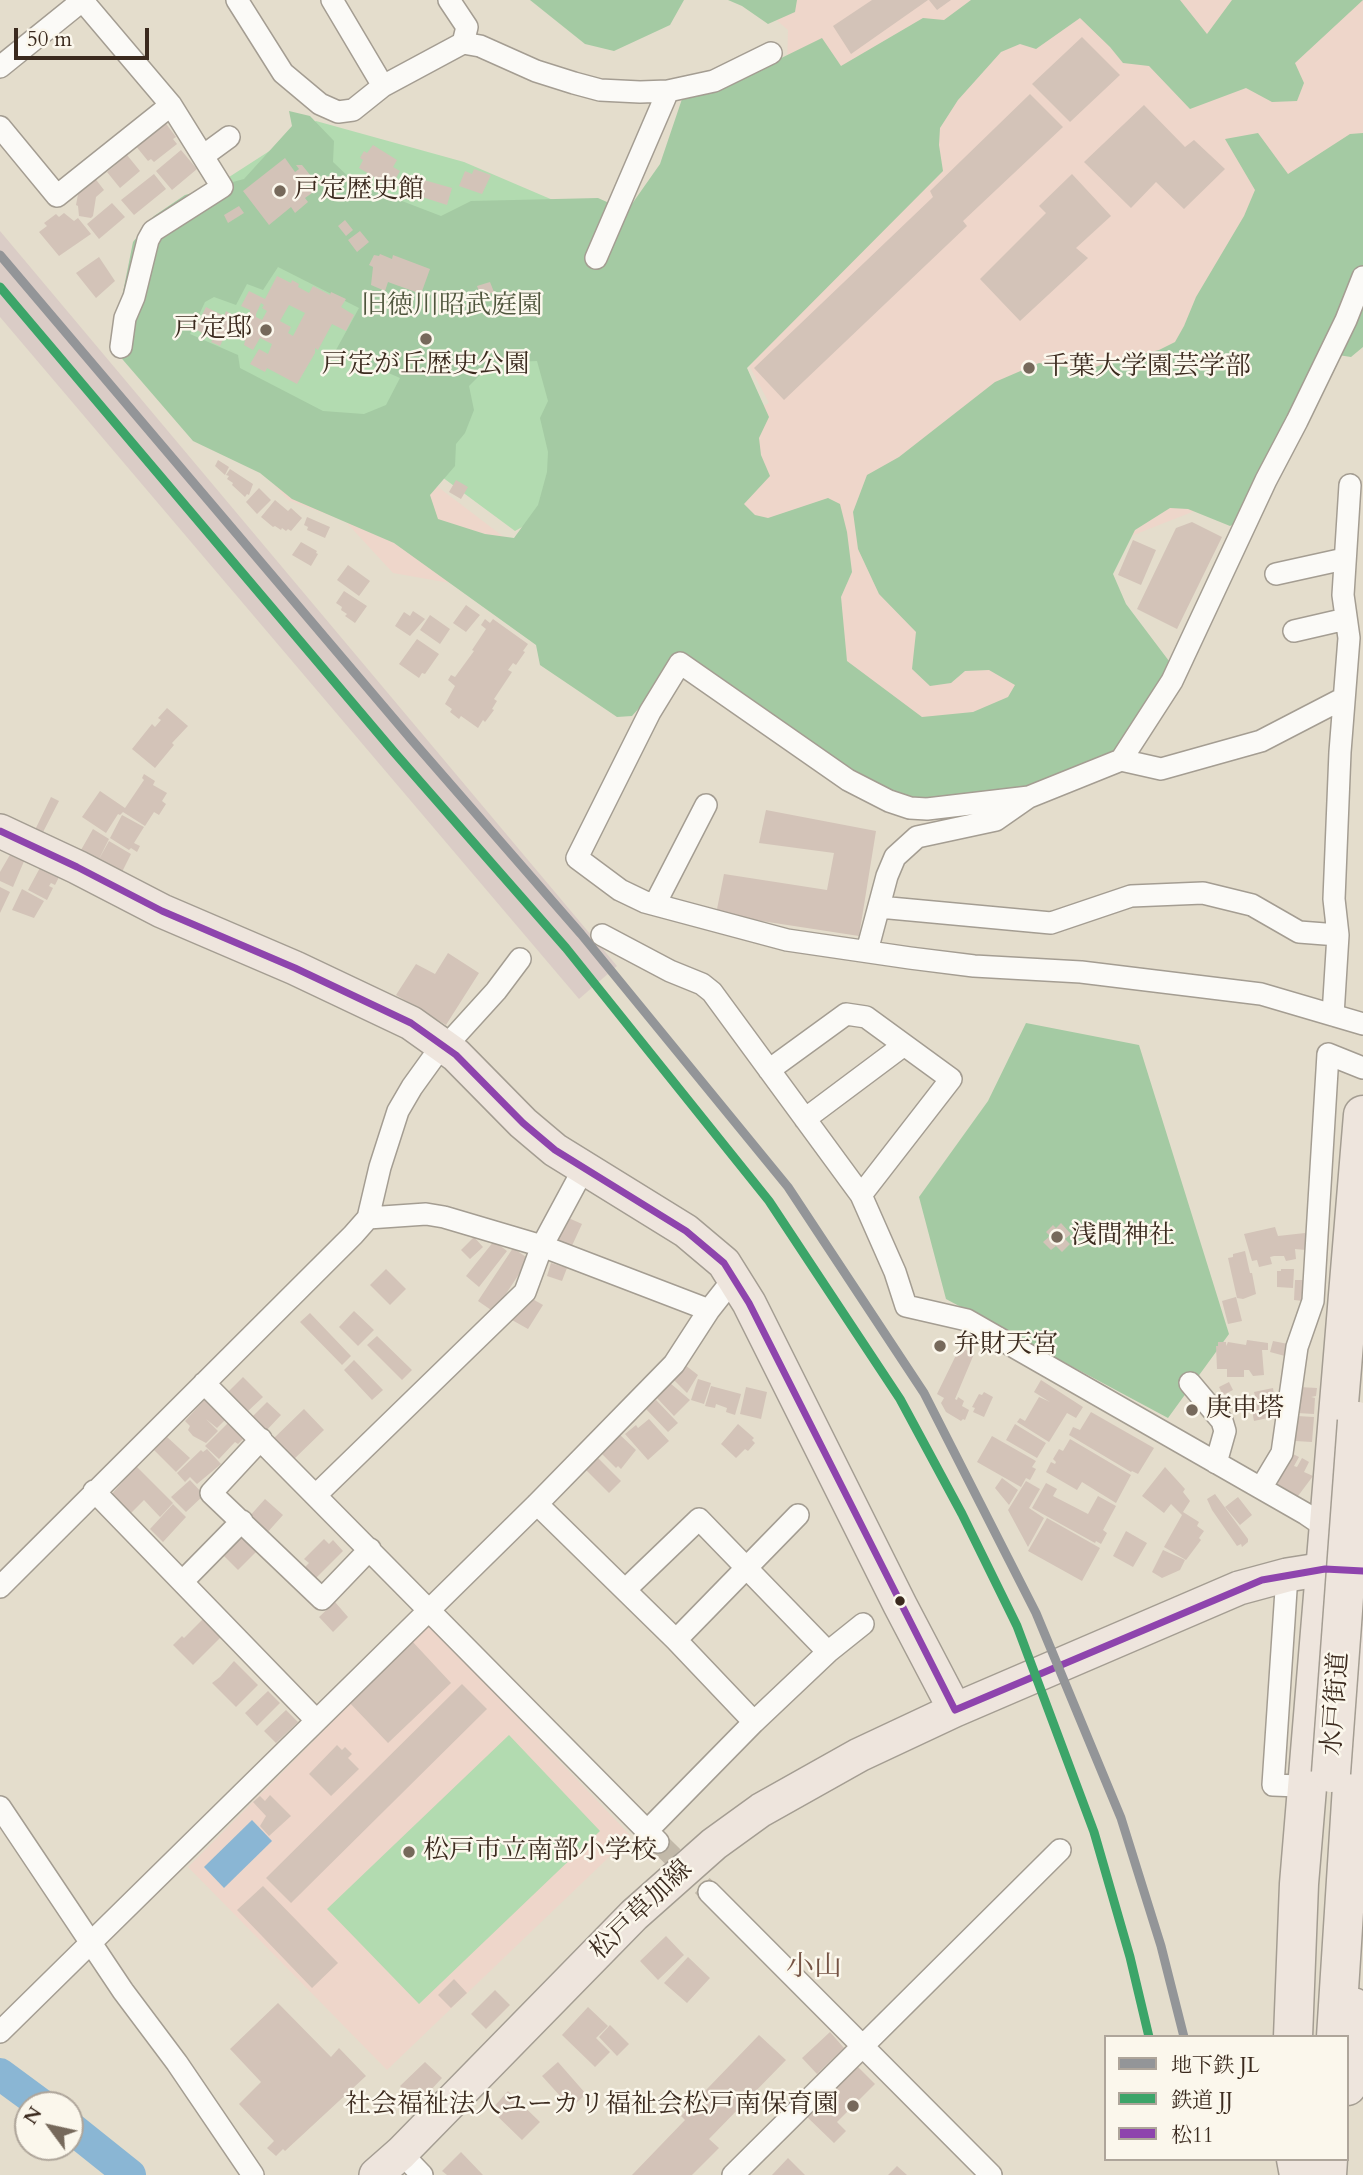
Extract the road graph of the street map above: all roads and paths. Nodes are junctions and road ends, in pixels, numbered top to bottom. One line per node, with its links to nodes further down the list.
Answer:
1 (83, 0): 7 (street); 10 (street)
2 (237, 0): 8 (street)
3 (332, 0): 8 (street)
4 (449, 0): 5 (street)
5 (463, 43): 8 (street); 9 (street)
6 (771, 53): 9 (street)
7 (0, 67)
8 (383, 86)
9 (668, 91): 14 (street)
10 (171, 105): 11 (street); 13 (street)
11 (0, 127)
12 (229, 137): 13 (street)
13 (203, 156): 16 (street)
14 (596, 258)
15 (1363, 277): 23 (street)
16 (121, 348)
17 (1350, 485): 18 (street)
18 (1344, 559): 19 (street); 20 (street)
19 (1276, 574)
20 (1346, 619): 21 (street); 22 (street)
21 (1294, 631)
22 (1344, 698): 23 (street); 30 (street)
23 (1121, 760): 24 (street)
24 (1028, 797): 27 (street); 28 (street)
25 (706, 805): 27 (street)
26 (0, 831): 35 (main road)
27 (655, 904): 31 (street)
28 (879, 907): 30 (street); 31 (street)
29 (602, 935): 38 (street)
30 (1338, 935): 33 (street)
31 (867, 951): 33 (street)
32 (520, 960): 35 (street)
33 (1333, 1014): 34 (street)
34 (1363, 1024)
35 (444, 1045): 41 (main road); 43 (street)
36 (904, 1045): 38 (street); 40 (street); 42 (street)
37 (1363, 1068): 54 (street)
38 (769, 1070): 40 (street)
39 (1363, 1115): 60 (highway)
40 (805, 1119): 42 (street)
41 (584, 1168): 44 (street); 45 (main road)
42 (861, 1195): 47 (street)
43 (368, 1218): 44 (street); 51 (street)
44 (542, 1246): 48 (street); 56 (street)
45 (735, 1277): 48 (street); 75 (main road)
46 (886, 1303): 47 (street)
47 (908, 1306): 53 (street)
48 (709, 1310): 57 (street)
49 (1363, 1330): 78 (highway, 水戸街道, bridge)
50 (1191, 1382): 53 (street)
51 (204, 1383): 52 (street); 55 (street)
52 (261, 1439): 56 (street); 59 (street)
53 (1216, 1463): 54 (street)
54 (1261, 1488): 60 (street)
55 (94, 1491): 67 (street); 68 (street)
56 (316, 1495): 61 (street)
57 (537, 1503): 69 (street); 70 (street)
58 (798, 1515): 63 (street)
59 (242, 1521): 61 (street); 67 (street)
60 (1329, 1529): 62 (street); 64 (highway)
61 (370, 1549): 70 (street)
62 (1363, 1556)
63 (748, 1569): 69 (street); 73 (street); 74 (street)
64 (1325, 1569): 65 (main road, 松戸草加線); 66 (main road, 松戸草加線); 85 (highway)
65 (1363, 1571)
66 (1287, 1575): 75 (main road, 松戸草加線); 78 (street)
67 (183, 1581): 76 (street)
68 (0, 1587)
69 (625, 1590): 73 (street)
70 (428, 1610): 76 (street); 77 (street)
71 (1363, 1614): 78 (highway, 水戸街道)
72 (863, 1624): 74 (street)
73 (676, 1640): 77 (street)
74 (828, 1652): 77 (street)
75 (955, 1710): 90 (main road, 松戸草加線)
76 (316, 1720): 83 (street)
77 (754, 1722)
78 (1328, 1778): 86 (highway, 水戸街道); 87 (highway, 水戸街道)
79 (0, 1807): 83 (street)
80 (1060, 1850): 88 (street)
81 (1363, 1861): 89 (highway)
82 (709, 1892): 88 (street)
83 (92, 1943): 84 (street); 91 (street)
84 (0, 2032)
85 (1293, 2035)
86 (1314, 2035)
87 (1336, 2035)
88 (863, 2046): 93 (street); 94 (street)
89 (1349, 2058)
90 (412, 2164): 92 (main road, 松戸草加線)
91 (253, 2175)
92 (376, 2175)
93 (733, 2175)
94 (991, 2175)

